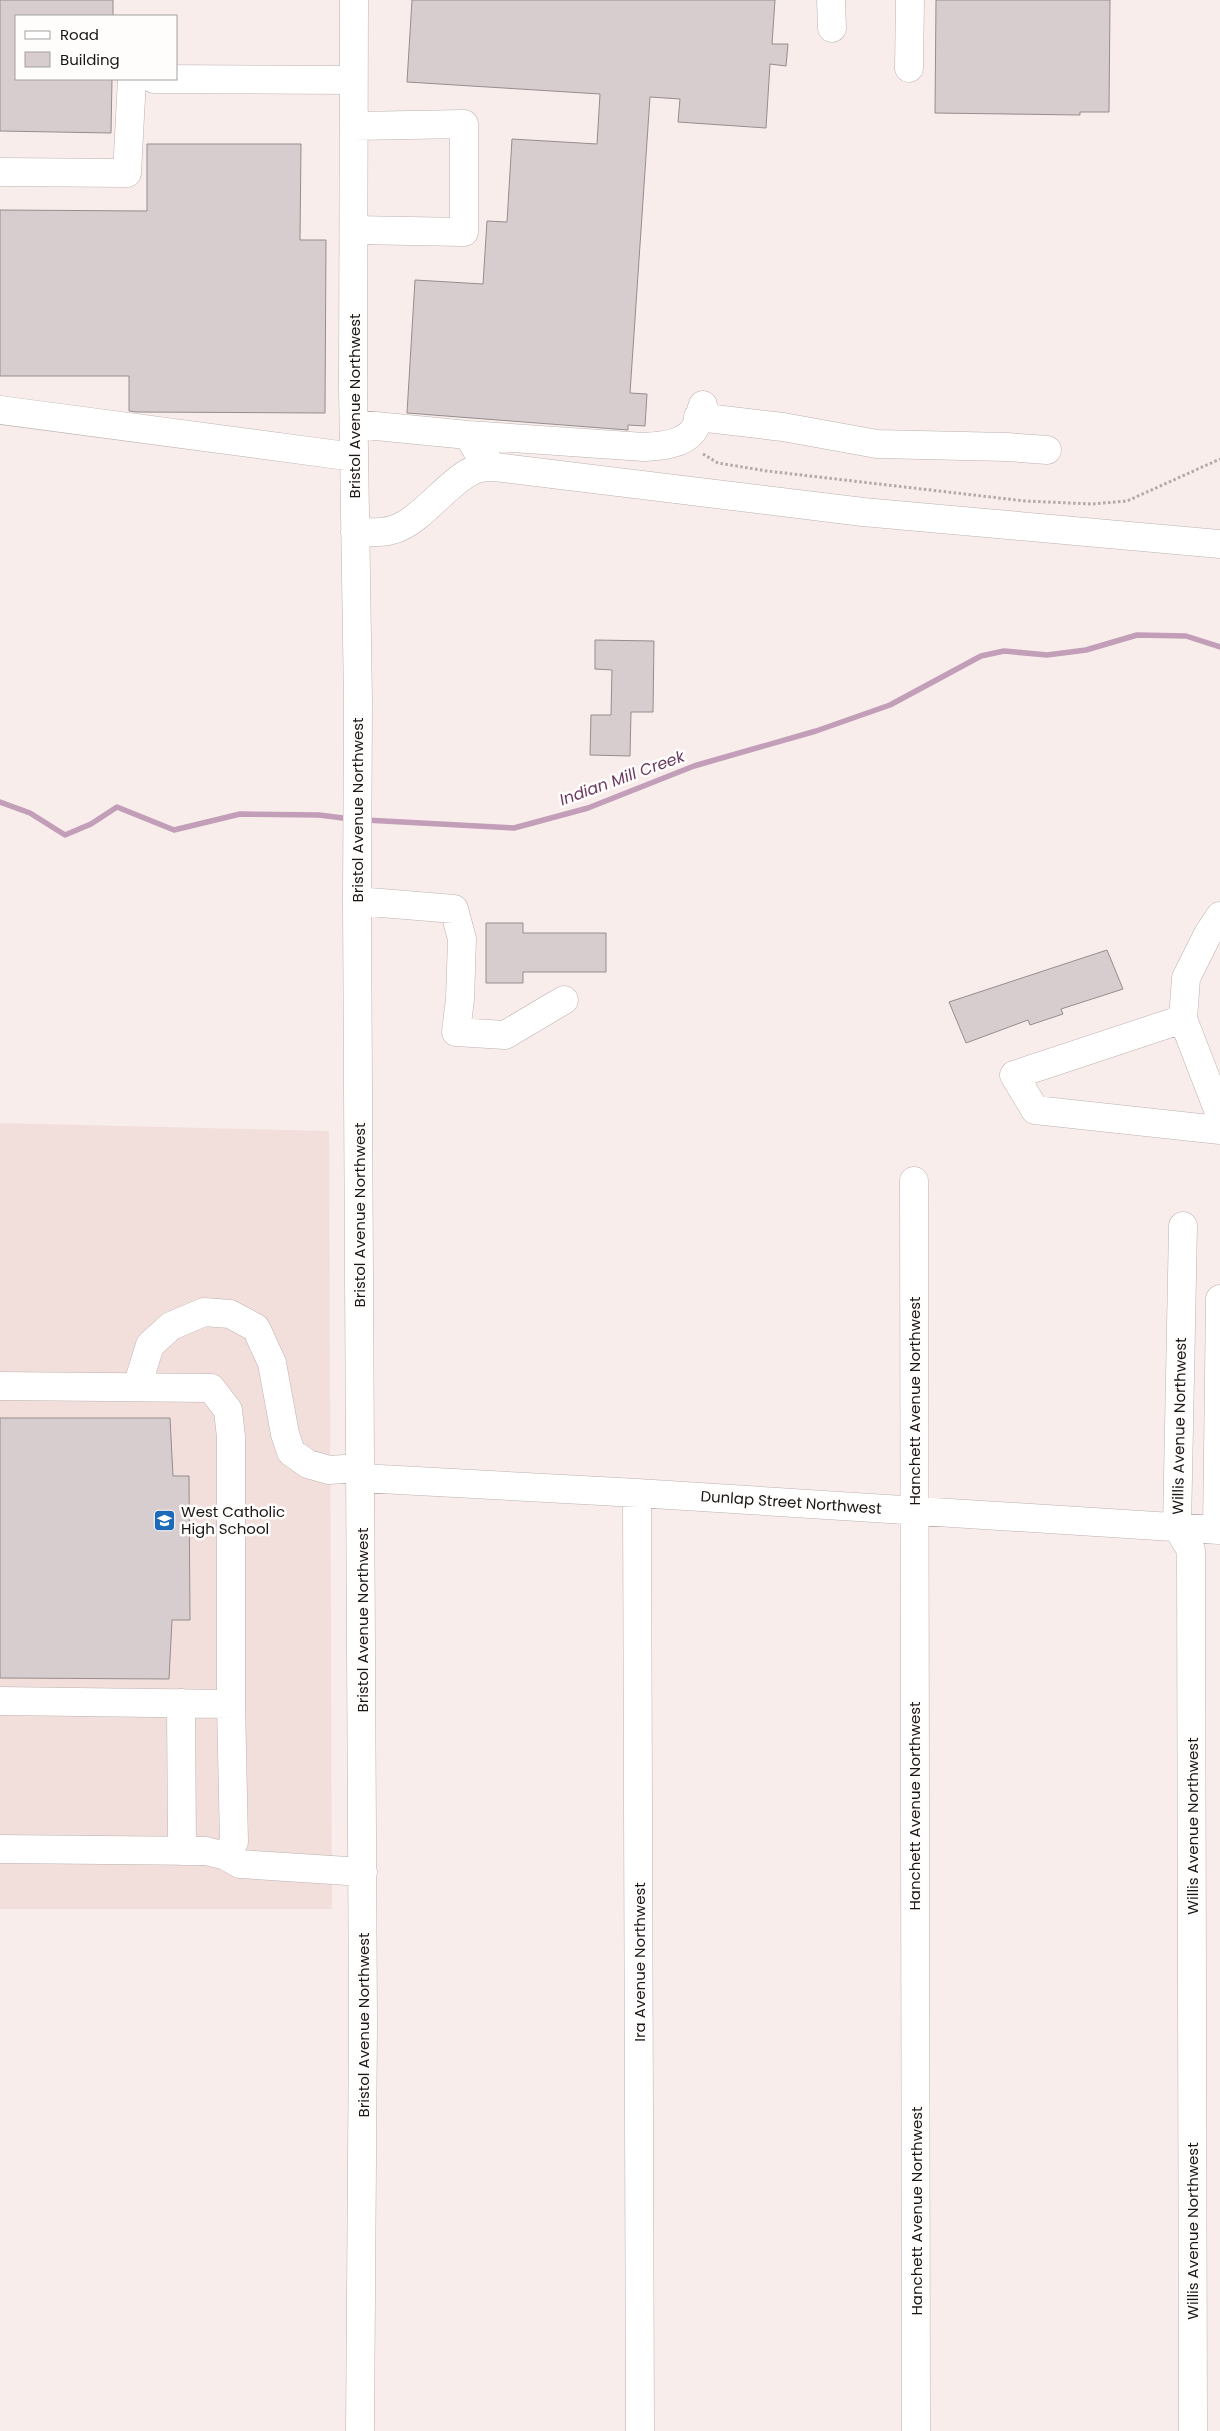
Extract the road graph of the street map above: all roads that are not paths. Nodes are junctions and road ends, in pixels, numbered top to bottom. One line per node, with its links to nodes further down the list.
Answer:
1 (354, 0): 8 (street, Bristol Avenue Northwest)
2 (831, 0): 4 (street)
3 (910, 0): 5 (street)
4 (832, 28)
5 (908, 68)
6 (178, 79): 8 (street)
7 (132, 80): 10 (street)
8 (353, 80): 9 (street, Bristol Avenue Northwest)
9 (354, 126): 11 (street, Bristol Avenue Northwest); 11 (street)
10 (0, 172)
11 (354, 230): 13 (street, Bristol Avenue Northwest)
12 (0, 410): 16 (street)
13 (354, 424): 14 (street); 16 (street, Bristol Avenue Northwest)
14 (468, 435): 15 (street); 17 (street)
15 (1047, 450)
16 (354, 457): 18 (street, Bristol Avenue Northwest)
17 (496, 467): 18 (street); 19 (street)
18 (355, 532): 20 (street, Bristol Avenue Northwest)
19 (1220, 544)
20 (357, 901): 22 (street); 32 (street, Bristol Avenue Northwest)
21 (1220, 916): 23 (street)
22 (564, 1000)
23 (1183, 1019): 24 (street); 25 (street)
24 (1220, 1115)
25 (1220, 1130)
26 (914, 1182): 34 (street, Hanchett Avenue Northwest)
27 (1182, 1226): 35 (street, Willis Avenue Northwest)
28 (1220, 1299): 31 (street)
29 (0, 1386): 30 (street)
30 (137, 1387): 32 (street, Dunlap Street Northwest); 39 (street)
31 (1219, 1390): 36 (street)
32 (361, 1473): 33 (street, Dunlap Street Northwest); 43 (street, Bristol Avenue Northwest)
33 (637, 1493): 34 (street, Dunlap Street Northwest); 45 (street, Ira Avenue Northwest)
34 (914, 1510): 35 (street, Dunlap Street Northwest); 46 (street, Hanchett Avenue Northwest)
35 (1177, 1527): 36 (street, Dunlap Street Northwest); 47 (street, Willis Avenue Northwest)
36 (1219, 1530)
37 (0, 1701): 38 (street)
38 (180, 1703): 39 (street); 41 (street)
39 (231, 1704): 42 (street)
40 (0, 1849): 41 (street)
41 (182, 1851): 42 (street)
42 (226, 1856): 43 (street)
43 (362, 1872): 44 (street, Bristol Avenue Northwest)
44 (360, 2431)
45 (640, 2431)
46 (916, 2431)
47 (1193, 2431)

